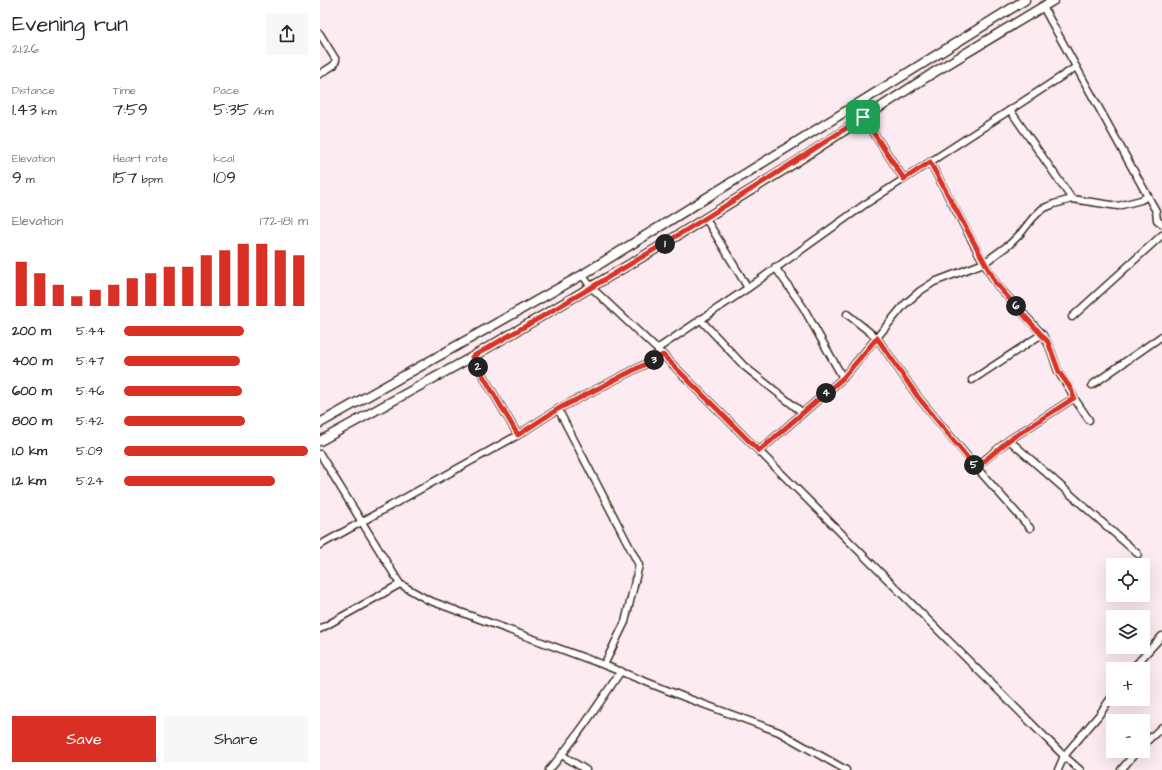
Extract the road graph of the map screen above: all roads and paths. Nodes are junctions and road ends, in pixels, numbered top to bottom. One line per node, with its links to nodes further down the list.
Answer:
1 (1025, 0): 18 (street)
2 (1054, 0): 3 (street)
3 (1043, 7): 5 (street); 8 (street)
4 (320, 34): 6 (street)
5 (1076, 66): 7 (street); 11 (street)
6 (320, 74)
7 (1010, 110): 9 (street); 12 (street)
8 (863, 117): 10 (street); 13 (street)
9 (930, 162): 10 (street); 16 (street)
10 (904, 179): 17 (street)
11 (1148, 196): 12 (street); 14 (street)
12 (1072, 199): 16 (street)
13 (706, 219): 19 (street); 20 (street)
14 (1162, 224)
15 (1162, 235): 22 (street)
16 (984, 263): 24 (street); 26 (street)
17 (775, 267): 20 (street); 30 (street)
18 (582, 275): 19 (street); 37 (street)
19 (592, 288): 27 (street); 29 (street)
20 (748, 288): 23 (street)
21 (847, 314): 26 (street)
22 (1072, 317)
23 (700, 319): 27 (street); 35 (street)
24 (1042, 334): 31 (street); 33 (street)
25 (1162, 336): 32 (street)
26 (877, 338): 30 (street); 43 (street)
27 (657, 349): 28 (street)
28 (663, 355): 34 (street); 41 (street)
29 (472, 357): 38 (street); 40 (street)
30 (843, 378): 35 (street)
31 (972, 380)
32 (1092, 385)
33 (1074, 398): 36 (street); 39 (street)
34 (558, 409): 38 (street); 52 (street)
35 (803, 413): 41 (street)
36 (1089, 420)
37 (320, 423)
38 (518, 435): 44 (street)
39 (1009, 440): 43 (street); 47 (street)
40 (320, 441)
41 (759, 451): 58 (street)
42 (320, 454): 44 (street)
43 (976, 468): 45 (street)
44 (361, 522): 46 (street); 48 (street)
45 (1030, 528)
46 (320, 545)
47 (1138, 554)
48 (400, 584): 49 (street); 52 (street)
49 (320, 629)
50 (1162, 636): 51 (street)
51 (1138, 662)
52 (604, 665): 53 (street)
53 (621, 672): 57 (street); 62 (street)
54 (1106, 705): 58 (street)
55 (1162, 727): 56 (street)
56 (1150, 738)
57 (562, 755): 60 (street); 61 (street)
58 (1064, 756): 63 (street); 64 (street)
59 (1131, 758): 65 (street)
60 (549, 770)
61 (586, 770)
62 (846, 770)
63 (1058, 770)
64 (1080, 770)
65 (1121, 770)

